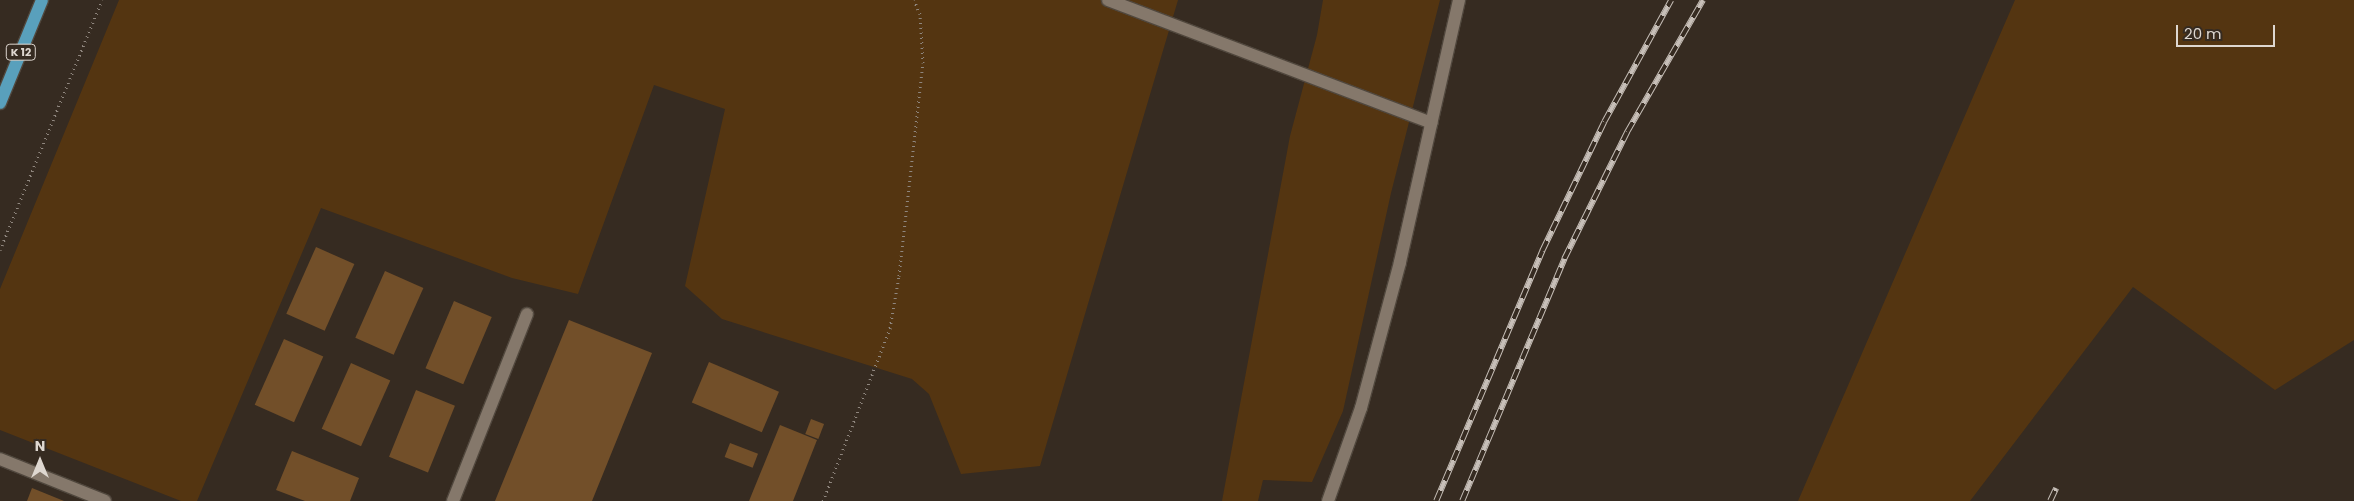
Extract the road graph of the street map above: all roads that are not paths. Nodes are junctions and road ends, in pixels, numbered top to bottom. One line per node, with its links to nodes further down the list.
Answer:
1 (42, 0): 4 (main road, K 12)
2 (1108, 0): 5 (lane)
3 (1459, 0): 5 (lane)
4 (0, 103)
5 (1431, 123): 10 (lane)
6 (527, 314): 9 (lane)
7 (0, 459): 8 (lane)
8 (105, 501)
9 (453, 501)
10 (1328, 501)

